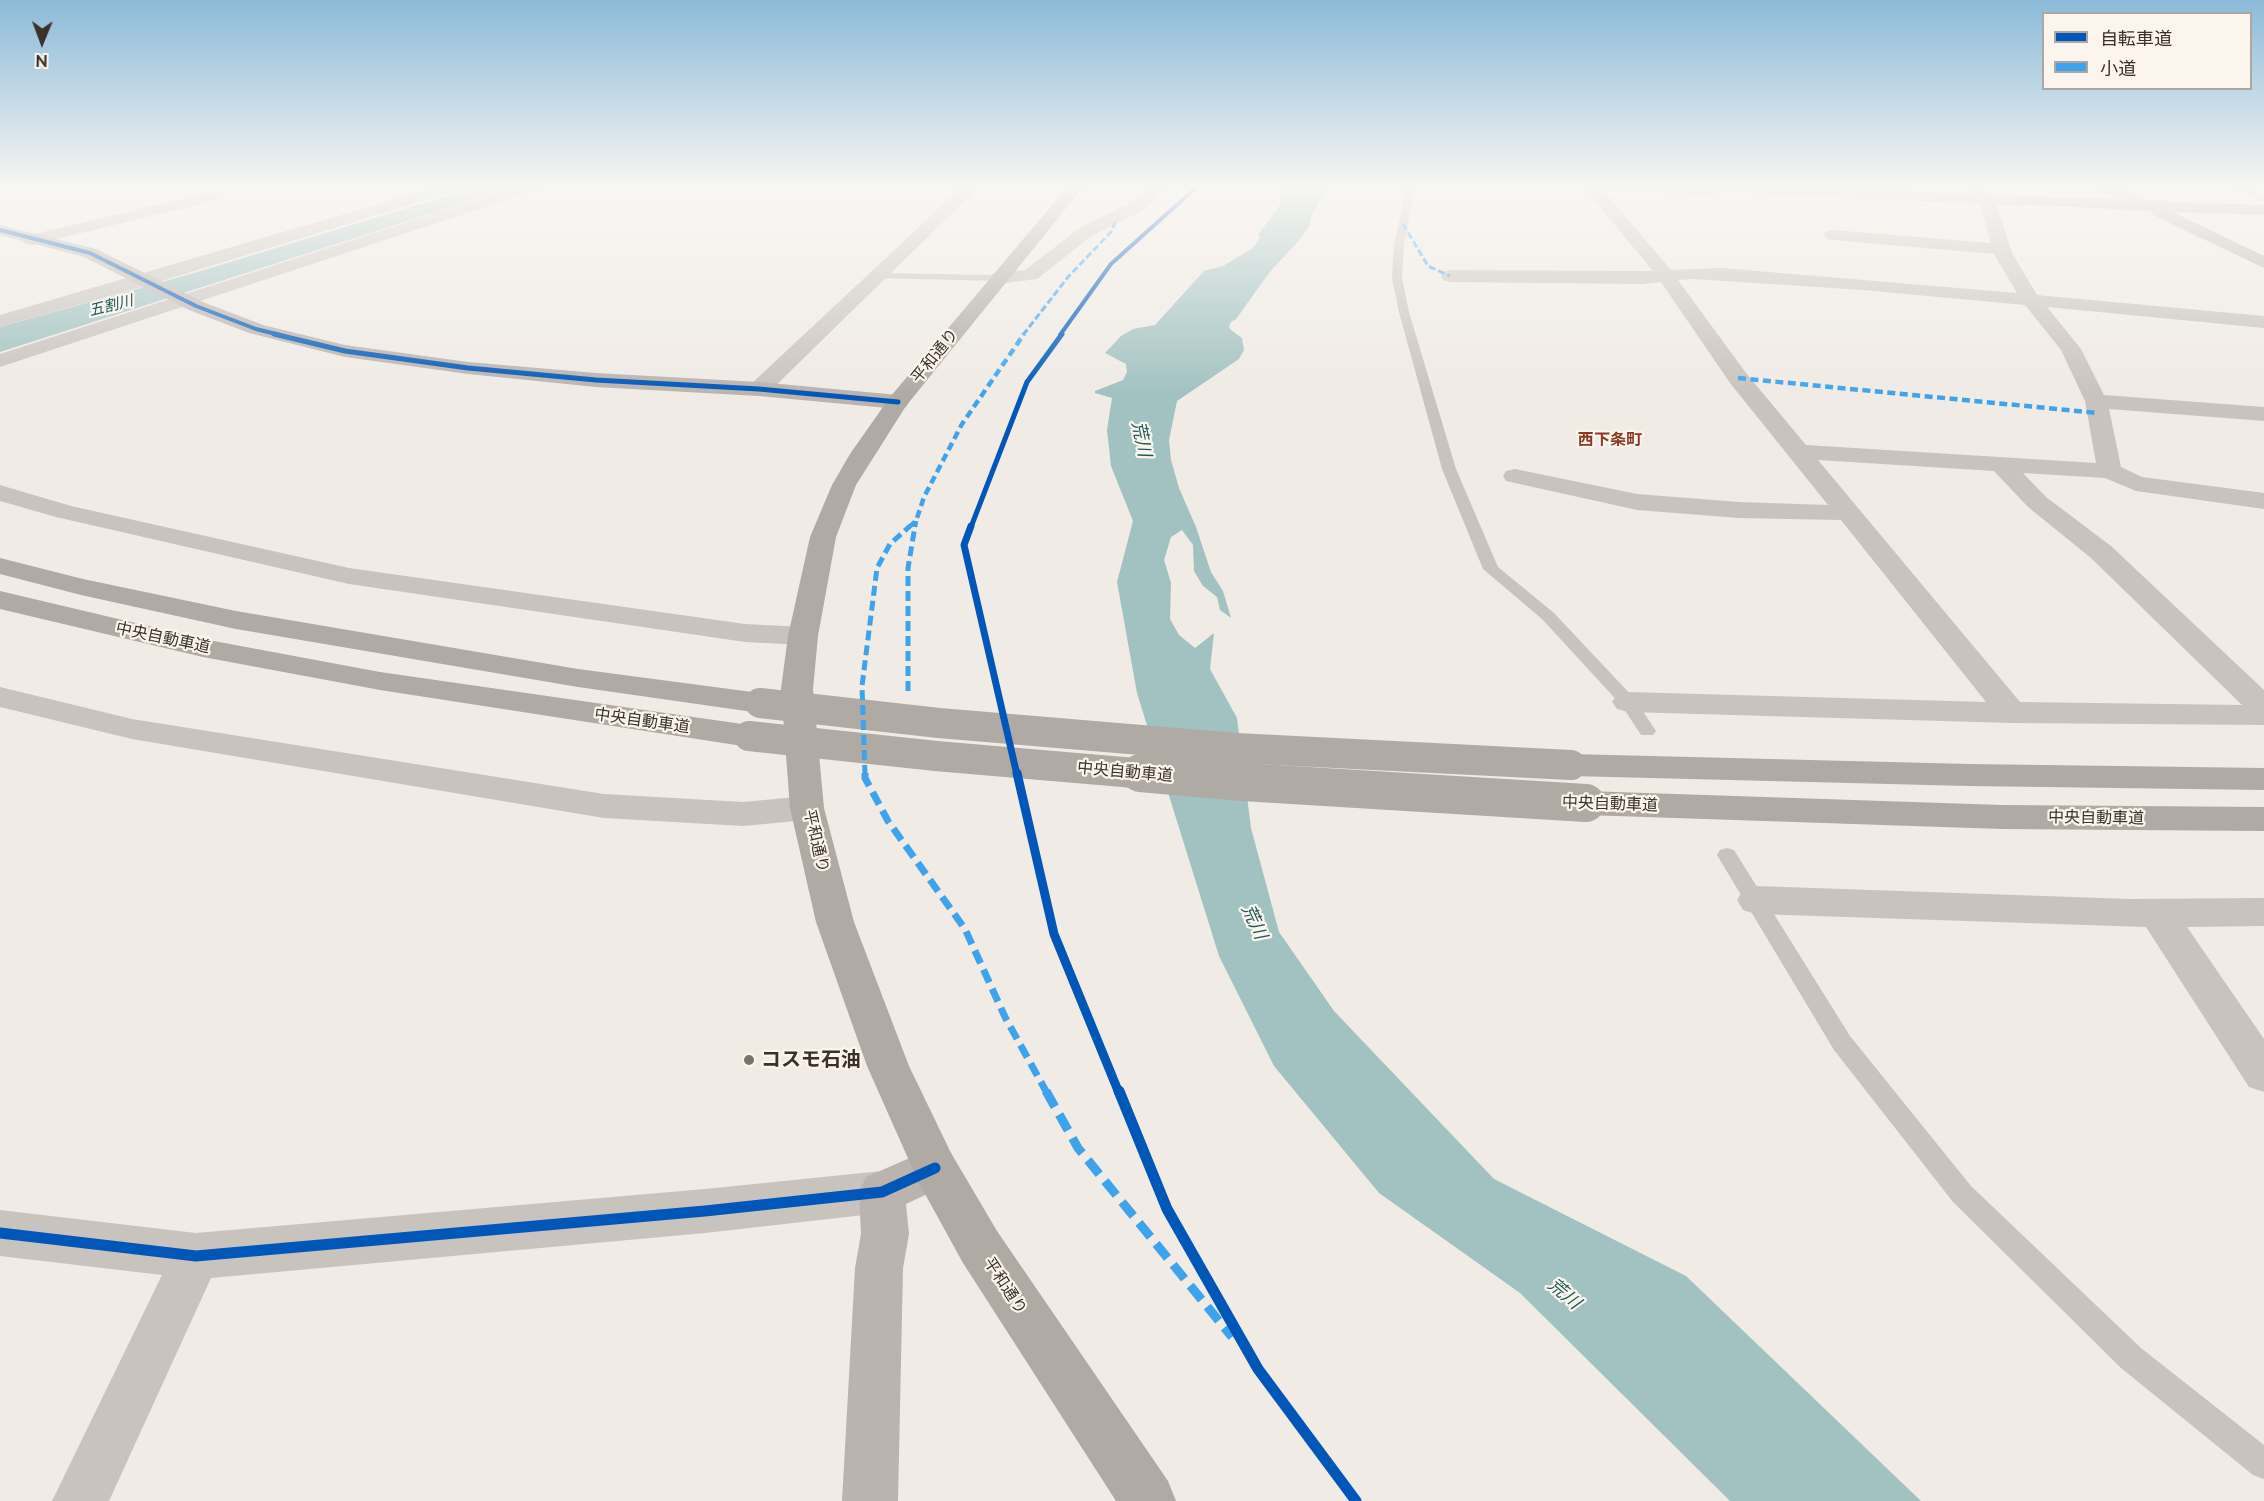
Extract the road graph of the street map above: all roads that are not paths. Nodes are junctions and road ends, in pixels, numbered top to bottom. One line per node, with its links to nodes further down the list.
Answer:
1 (94, 255): 16 (street)
2 (232, 255): 16 (street)
3 (317, 255): 17 (street)
4 (900, 255): 12 (street)
5 (1018, 255): 15 (highway, 平和通り)
6 (1056, 255): 15 (street)
7 (1398, 255): 39 (lane)
8 (1649, 255): 14 (street)
9 (2005, 255): 18 (street)
10 (2248, 255): 11 (street)
11 (2264, 263)
12 (878, 276): 15 (lane); 22 (street)
13 (1450, 276): 14 (street)
14 (1667, 277): 18 (street); 28 (street)
15 (999, 278): 25 (highway, 平和通り)
16 (148, 281): 17 (street); 19 (street)
17 (182, 298): 21 (street); 22 (street)
18 (2030, 299): 20 (street); 24 (street)
19 (0, 321)
20 (2264, 322)
21 (0, 361)
22 (759, 389): 25 (street)
23 (2245, 391): 26 (street)
24 (2096, 400): 27 (street); 30 (street)
25 (898, 402): 37 (highway, 平和通り)
26 (2264, 409)
27 (2264, 414)
28 (1800, 452): 29 (street); 34 (street)
29 (2000, 463): 30 (street); 40 (street)
30 (2110, 471): 33 (street)
31 (1515, 476): 34 (street)
32 (0, 493): 37 (street)
33 (2264, 501)
34 (1850, 513): 41 (street)
35 (0, 566): 44 (highway, 中央自動車道, bridge)
36 (0, 600): 46 (highway, 中央自動車道, bridge)
37 (803, 636): 45 (highway, 平和通り)
38 (0, 697): 45 (street)
39 (1628, 702): 41 (street); 43 (lane)
40 (2264, 708)
41 (2012, 713): 42 (street)
42 (2264, 715)
43 (1647, 731)
44 (2264, 779)
45 (807, 808): 52 (highway, 平和通り)
46 (2264, 819)
47 (1727, 855): 48 (lane)
48 (1756, 900): 50 (street); 56 (lane)
49 (2264, 912): 50 (street)
50 (2157, 913): 51 (street)
51 (2259, 1060)
52 (935, 1168): 53 (street); 59 (highway, 平和通り)
53 (882, 1192): 55 (street); 58 (street)
54 (0, 1233): 55 (street)
55 (196, 1256): 57 (street)
56 (2264, 1464)
57 (80, 1501)
58 (870, 1501)
59 (1148, 1501)

